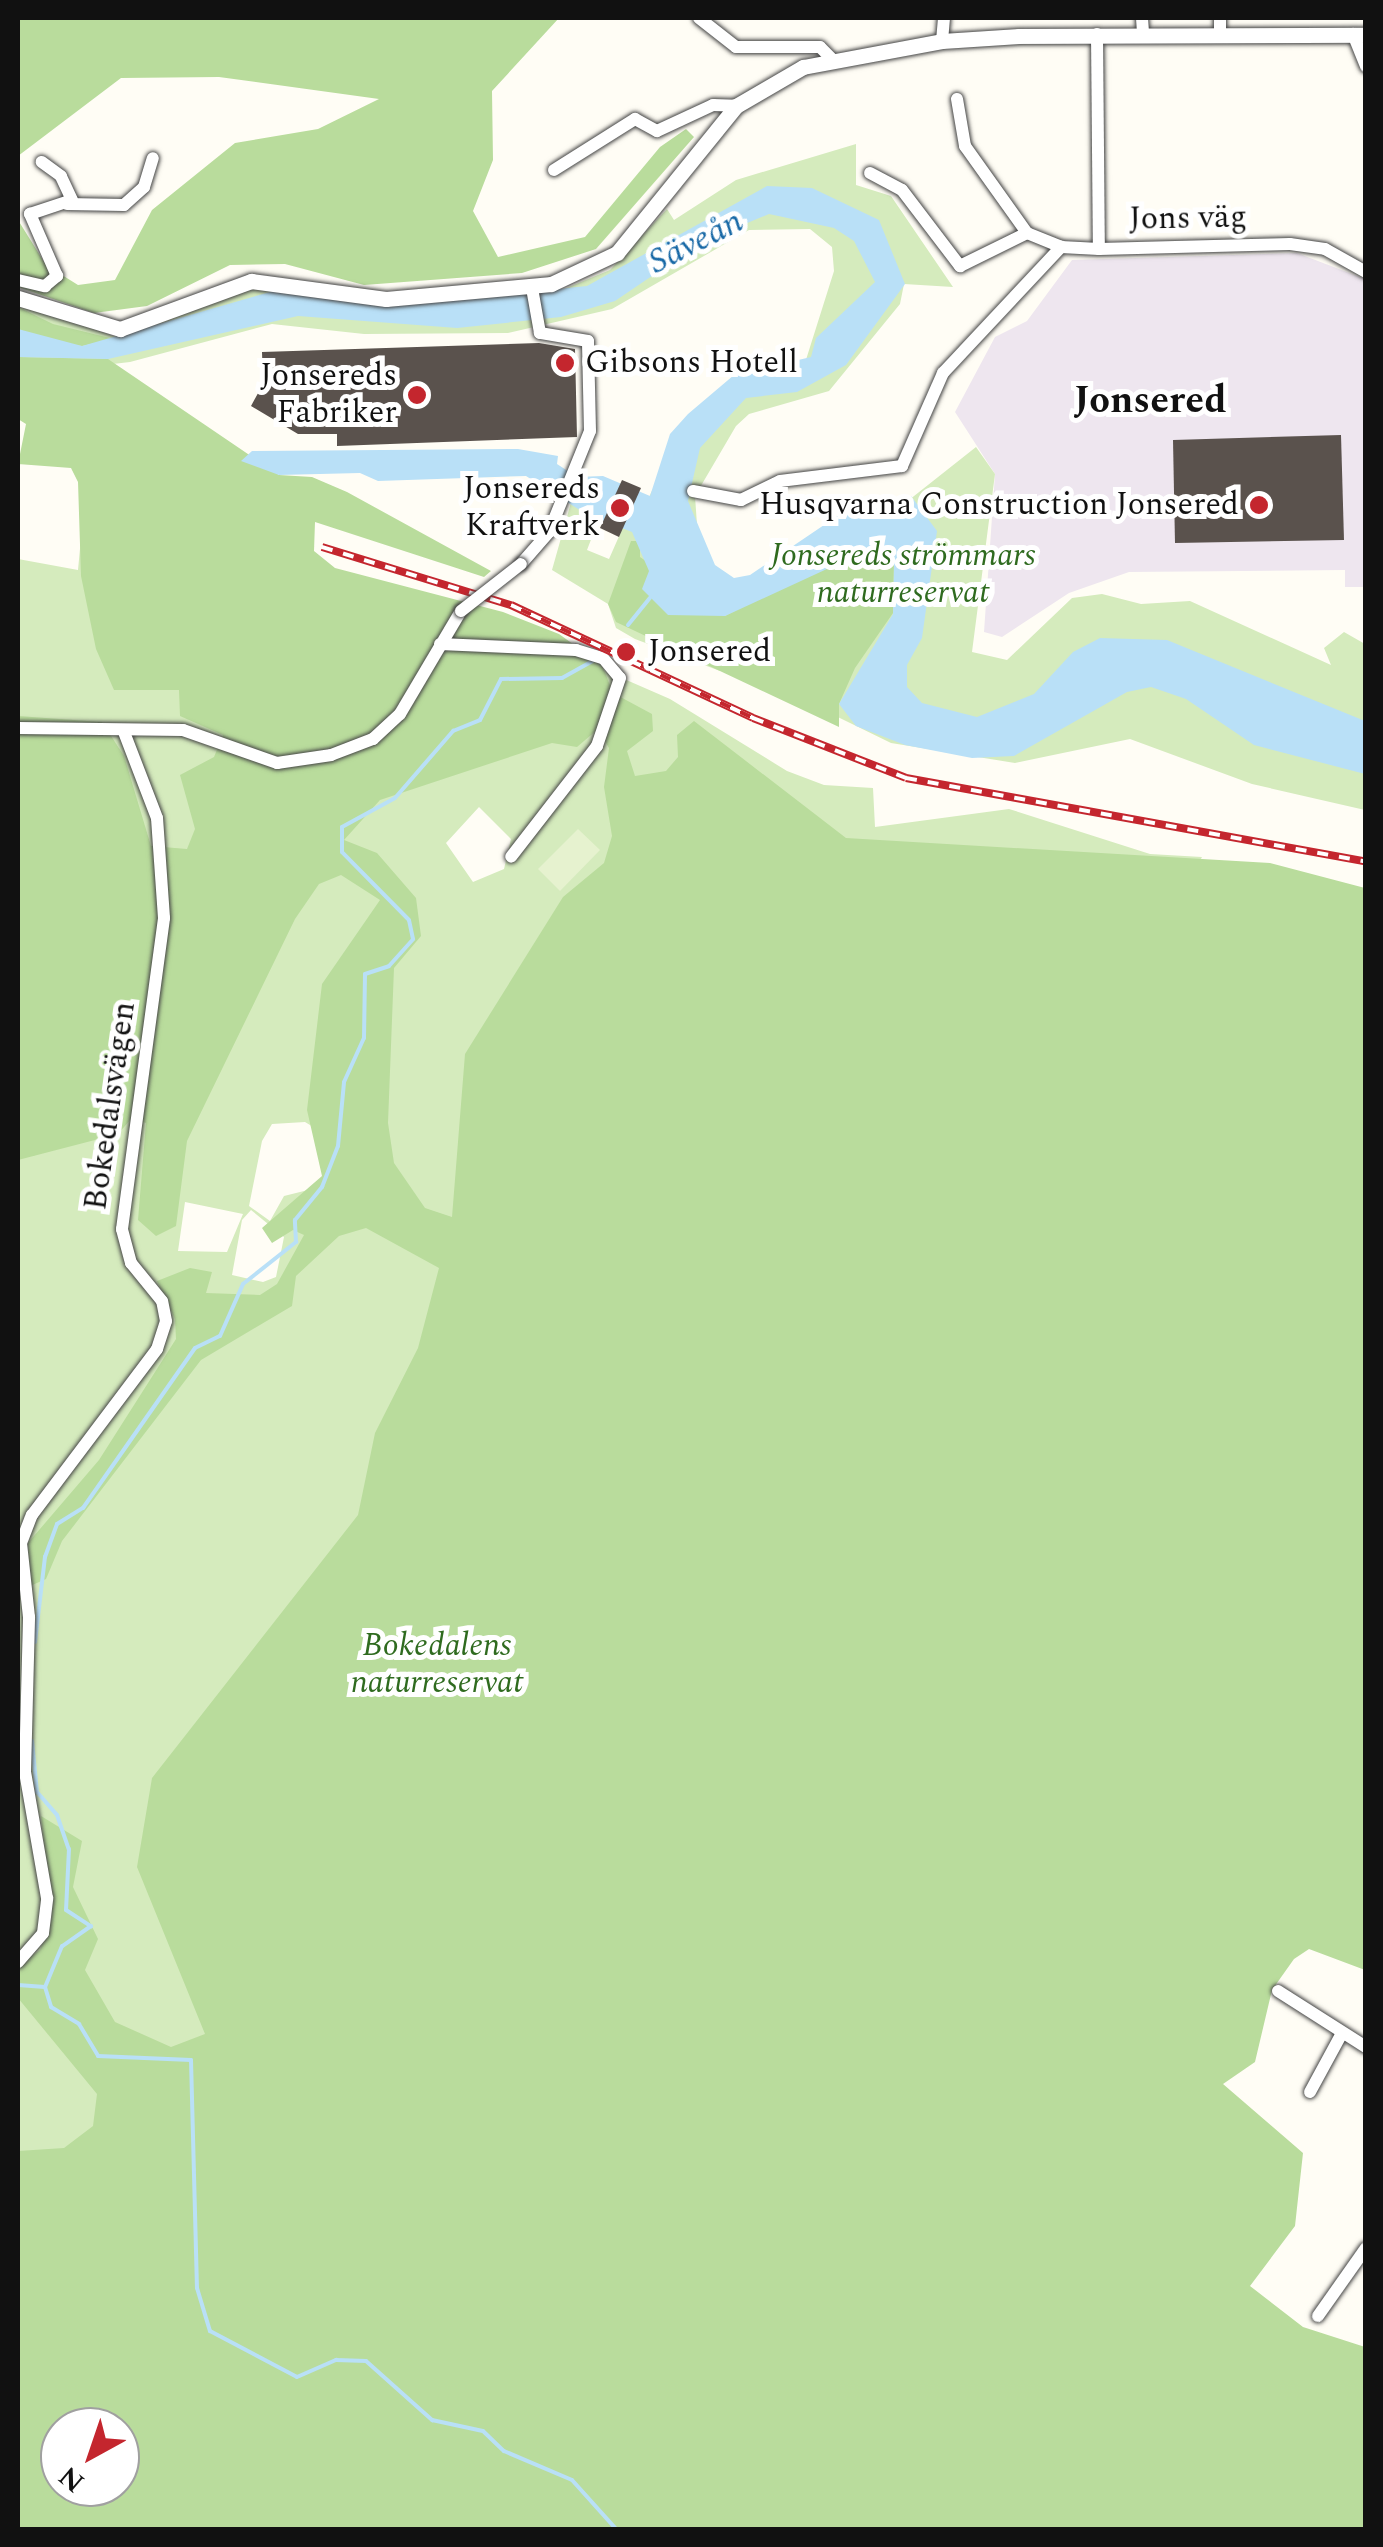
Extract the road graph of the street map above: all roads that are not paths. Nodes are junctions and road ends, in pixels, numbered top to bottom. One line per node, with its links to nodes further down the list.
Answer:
1 (699, 18): 8 (street)
2 (944, 18): 7 (street)
3 (1220, 24): 4 (street); 6 (street)
4 (1142, 26): 5 (street)
5 (1097, 34): 7 (street); 19 (street, Jons väg)
6 (1359, 35): 9 (street)
7 (942, 41): 8 (street)
8 (834, 61): 11 (street)
9 (1366, 66)
10 (957, 99): 17 (street)
11 (736, 106): 14 (street); 22 (street)
12 (154, 158): 16 (street)
13 (42, 162): 16 (street)
14 (554, 170)
15 (870, 173): 17 (street)
16 (67, 204): 21 (street)
17 (1027, 234): 18 (street)
18 (1060, 248): 19 (street); 24 (street)
19 (1100, 248): 20 (street, Jons väg)
20 (1366, 272)
21 (18, 280)
22 (532, 289): 23 (street); 25 (street, bridge)
23 (18, 298)
24 (693, 491)
25 (440, 644): 27 (street); 28 (street)
26 (18, 728): 27 (street)
27 (124, 732): 29 (street, Bokedalsvägen)
28 (511, 857)
29 (18, 1962)
30 (1278, 1990): 31 (street)
31 (1340, 2035): 32 (street); 33 (street)
32 (1366, 2046)
33 (1310, 2092)
34 (1366, 2248): 35 (street)
35 (1318, 2316)

